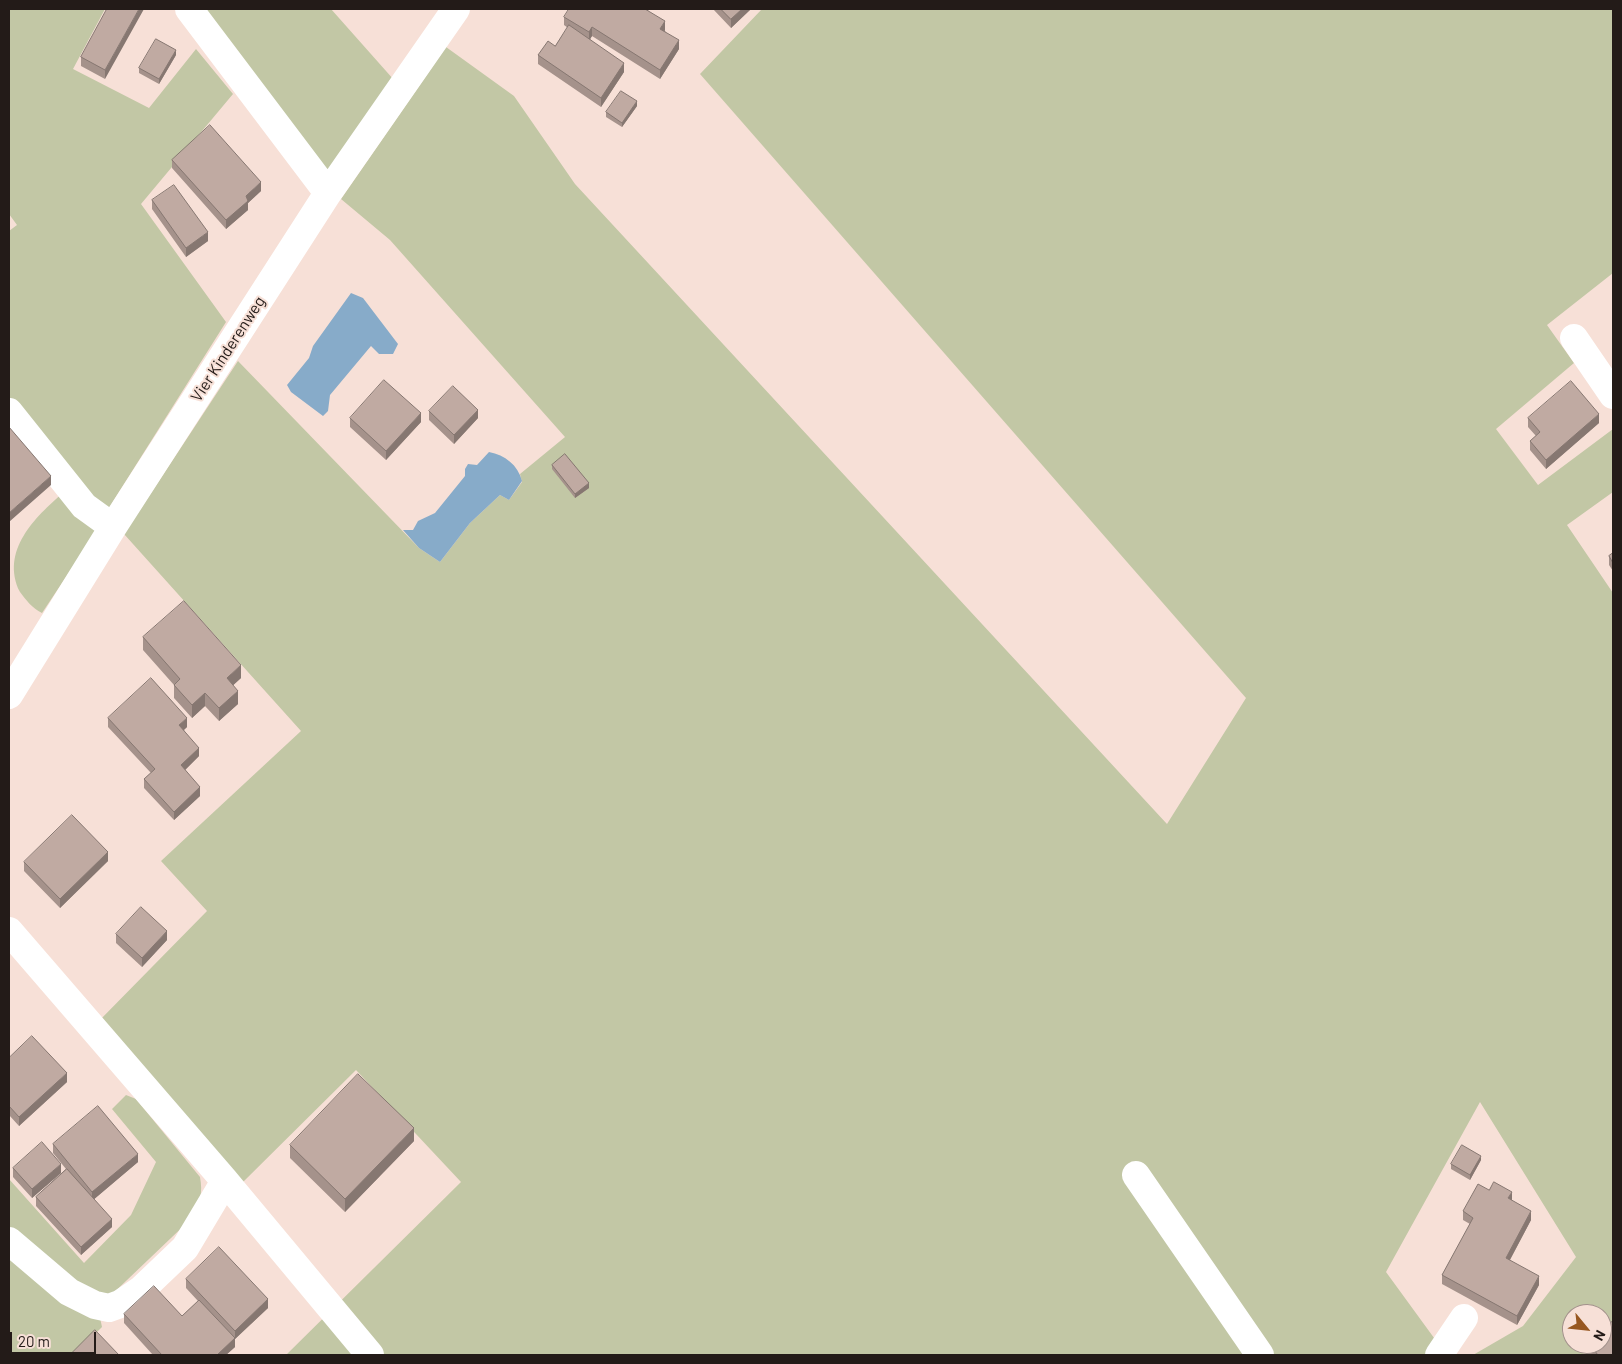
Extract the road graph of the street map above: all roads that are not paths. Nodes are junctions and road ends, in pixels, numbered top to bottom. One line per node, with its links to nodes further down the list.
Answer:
1 (189, 9): 3 (street)
2 (456, 9): 3 (street, Vier Kinderenweg)
3 (328, 193): 7 (street, Vier Kinderenweg)
4 (1574, 338): 5 (street)
5 (1613, 395)
6 (9, 412): 7 (street)
7 (113, 527): 8 (street, Vier Kinderenweg)
8 (9, 695)
9 (9, 931): 11 (street)
10 (1136, 1175): 15 (street)
11 (225, 1181): 12 (street); 14 (street)
12 (9, 1241)
13 (1464, 1318): 16 (street)
14 (370, 1355)
15 (1260, 1355)
16 (1439, 1355)

